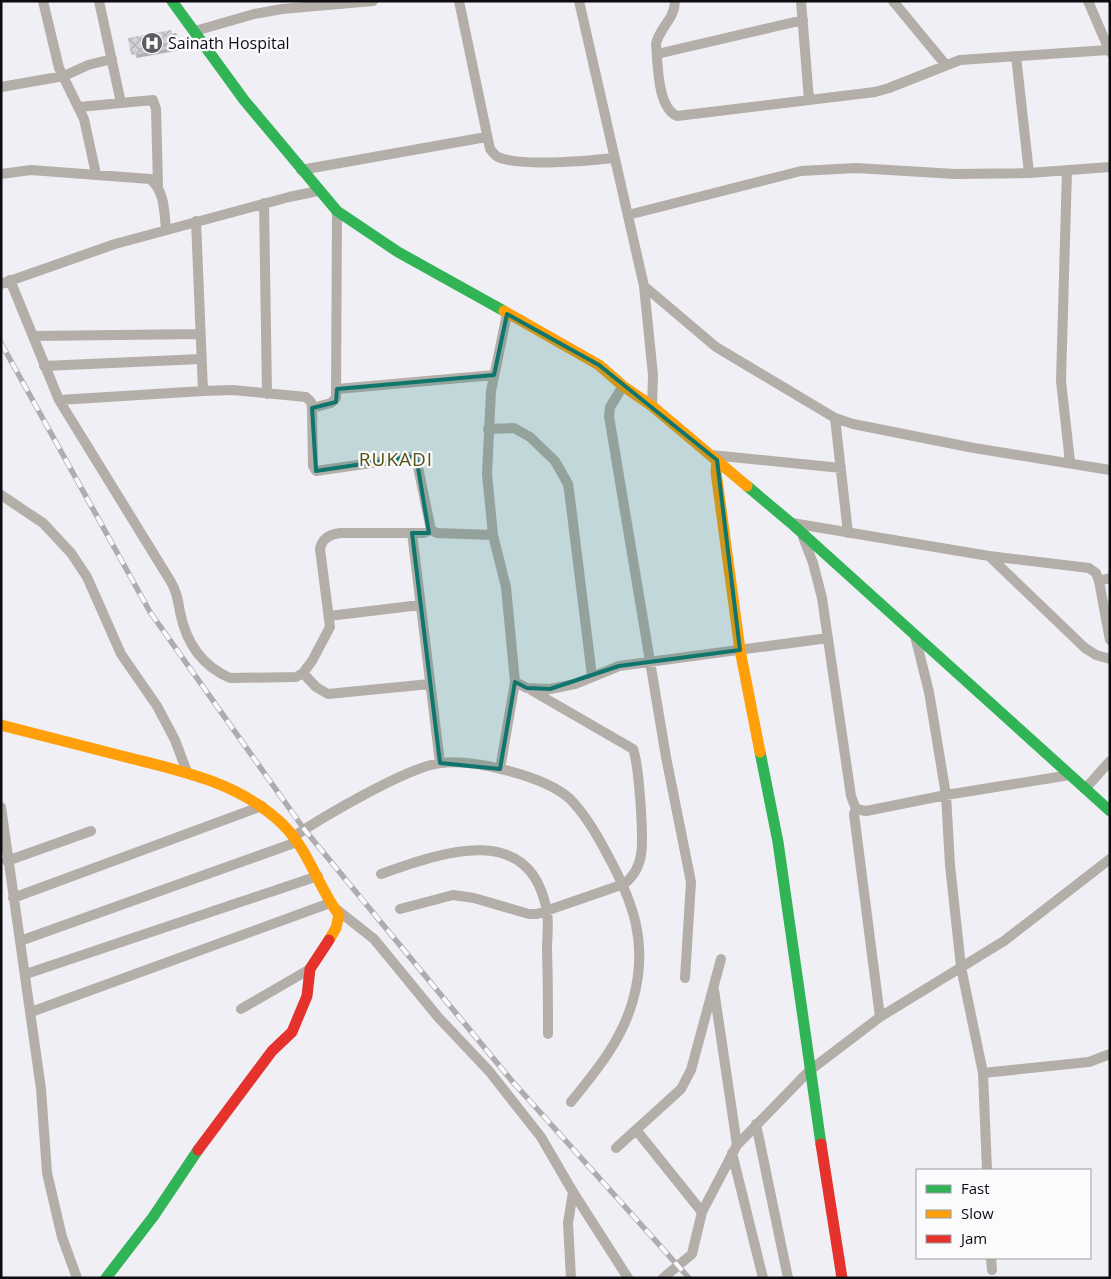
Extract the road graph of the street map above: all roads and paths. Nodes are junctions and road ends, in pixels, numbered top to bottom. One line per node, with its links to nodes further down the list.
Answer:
1 (43, 1): 18 (street)
2 (99, 1): 16 (street)
3 (172, 1): 12 (street)
4 (373, 1): 12 (street)
5 (459, 1): 23 (street)
6 (578, 1): 24 (street)
7 (676, 1): 14 (street)
8 (801, 1): 11 (street)
9 (892, 1): 17 (street)
10 (1088, 1): 13 (street)
11 (803, 20): 14 (street); 20 (street)
12 (195, 31): 26 (street)
13 (1109, 51): 15 (street)
14 (657, 54): 20 (street)
15 (1016, 56): 17 (street); 28 (street)
16 (112, 59): 18 (street); 21 (street)
17 (945, 64): 20 (street)
18 (64, 76): 19 (street); 22 (street)
19 (1, 87)
20 (809, 100)
21 (121, 103): 22 (street); 31 (street)
22 (79, 107): 30 (street)
23 (486, 137): 24 (street); 26 (street)
24 (614, 158): 35 (street)
25 (1110, 167): 27 (street)
26 (300, 170): 32 (street)
27 (1067, 170): 28 (street); 56 (street)
28 (1029, 173): 35 (street)
29 (1, 174): 30 (street)
30 (96, 174): 31 (street)
31 (158, 185): 37 (street)
32 (318, 192): 33 (street); 34 (street)
33 (264, 204): 36 (street); 49 (street)
34 (337, 211): 40 (street); 47 (street)
35 (628, 215): 39 (street)
36 (196, 221): 37 (street); 41 (street)
37 (166, 229): 38 (street)
38 (6, 282): 42 (street)
39 (644, 286): 51 (street); 53 (street)
40 (507, 314): 45 (street); 46 (street)
41 (200, 334): 42 (street); 43 (street)
42 (34, 336): 44 (street)
43 (202, 359): 44 (street); 48 (street)
44 (44, 366): 50 (street)
45 (494, 375): 47 (street); 54 (street)
46 (623, 386): 51 (street); 75 (street)
47 (337, 388): 52 (street)
48 (203, 391): 49 (street); 50 (street)
49 (267, 394): 52 (street)
50 (59, 400): 76 (street)
51 (652, 406): 55 (street)
52 (312, 408): 61 (street)
53 (835, 418): 56 (street); 57 (street)
54 (488, 429): 65 (street); 77 (street)
55 (713, 458): 57 (street); 60 (street); 73 (street)
56 (1070, 462): 58 (street)
57 (841, 468): 64 (street)
58 (1110, 470)
59 (1, 495): 85 (street)
60 (791, 523): 63 (street); 64 (street)
61 (431, 530): 62 (street); 65 (street)
62 (412, 533): 68 (street); 69 (street)
63 (802, 533): 70 (street); 71 (street)
64 (848, 533): 66 (street)
65 (493, 535): 78 (street)
66 (988, 556): 67 (street); 74 (street)
67 (1104, 580): 72 (street)
68 (420, 605): 69 (street); 79 (street)
69 (329, 616): 76 (street)
70 (915, 635): 86 (street); 88 (street)
71 (828, 638): 73 (street); 91 (street)
72 (1110, 640)
73 (740, 650): 75 (street); 116 (street)
74 (1110, 659)
75 (650, 661): 77 (street); 109 (street)
76 (303, 673): 79 (street)
77 (592, 676): 80 (street)
78 (515, 682): 80 (street); 84 (street)
79 (430, 684): 83 (street)
80 (528, 688): 99 (street)
81 (1, 725): 85 (street)
82 (1110, 760): 87 (street)
83 (440, 763): 84 (street); 94 (street)
84 (500, 769): 99 (street)
85 (187, 772): 89 (street)
86 (1070, 775): 87 (street); 88 (street)
87 (1085, 789): 92 (street)
88 (946, 795): 91 (street); 106 (street)
89 (262, 806): 94 (street); 100 (street)
90 (1, 807): 96 (street)
91 (856, 809): 113 (street)
92 (1110, 811)
93 (91, 832): 96 (street)
94 (295, 840): 98 (street); 104 (street)
95 (1110, 859): 106 (street)
96 (7, 861): 100 (street)
97 (381, 874): 103 (street)
98 (318, 876): 101 (street); 108 (street)
99 (624, 884): 103 (street); 118 (street)
100 (13, 898): 104 (street)
101 (333, 906): 107 (street); 112 (street); 124 (street)
102 (400, 909): 103 (street)
103 (547, 912): 114 (street)
104 (20, 941): 108 (street)
105 (721, 959): 110 (street)
106 (961, 967): 113 (street); 117 (street)
107 (310, 969): 111 (street); 129 (street)
108 (26, 974): 112 (street)
109 (685, 978)
110 (714, 986): 120 (street); 122 (street)
111 (241, 1009)
112 (31, 1012): 128 (street)
113 (880, 1017): 116 (street)
114 (548, 1034)
115 (1110, 1054): 117 (street)
116 (809, 1071): 119 (street); 135 (street)
117 (982, 1073): 123 (street)
118 (571, 1102)
119 (756, 1124): 122 (street); 134 (street)
120 (636, 1130): 121 (street); 125 (street)
121 (616, 1148)
122 (734, 1149): 125 (street); 133 (street)
123 (987, 1169)
124 (573, 1192): 130 (street); 131 (street)
125 (702, 1212): 132 (street)
126 (991, 1259): 127 (street)
127 (992, 1270)
128 (77, 1278)
129 (106, 1278)
130 (571, 1278)
131 (628, 1278)
132 (663, 1278)
133 (763, 1278)
134 (788, 1278)
135 (842, 1278)

